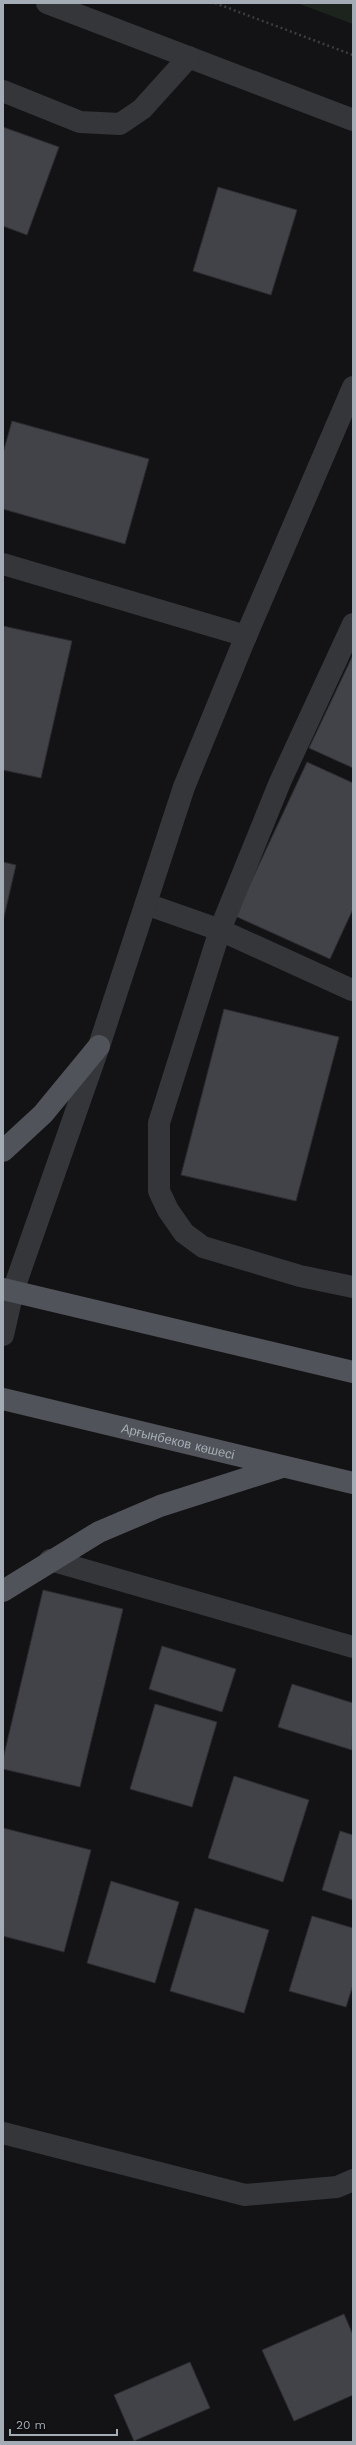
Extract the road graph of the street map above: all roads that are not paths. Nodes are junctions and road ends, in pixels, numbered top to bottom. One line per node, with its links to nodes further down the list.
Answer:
1 (47, 3): 2 (street)
2 (188, 57): 3 (street); 4 (street)
3 (3, 91)
4 (353, 120)
5 (353, 388): 8 (street)
6 (3, 564): 8 (street)
7 (353, 624): 10 (street)
8 (246, 636): 9 (street)
9 (146, 904): 10 (street); 12 (street)
10 (220, 930): 11 (street); 14 (street)
11 (352, 990)
12 (99, 1046): 13 (main road); 15 (street)
13 (3, 1151)
14 (353, 1287)
15 (8, 1290): 16 (street); 17 (main road)
16 (3, 1335)
17 (353, 1372)
18 (3, 1399): 19 (main road, Арғынбеков көшесі)
19 (282, 1466): 20 (main road, Арғынбеков көшесі); 21 (main road)
20 (353, 1483)
21 (50, 1560): 22 (main road); 23 (street)
22 (3, 1590)
23 (353, 1647)
24 (3, 2133): 25 (street)
25 (353, 2180)

